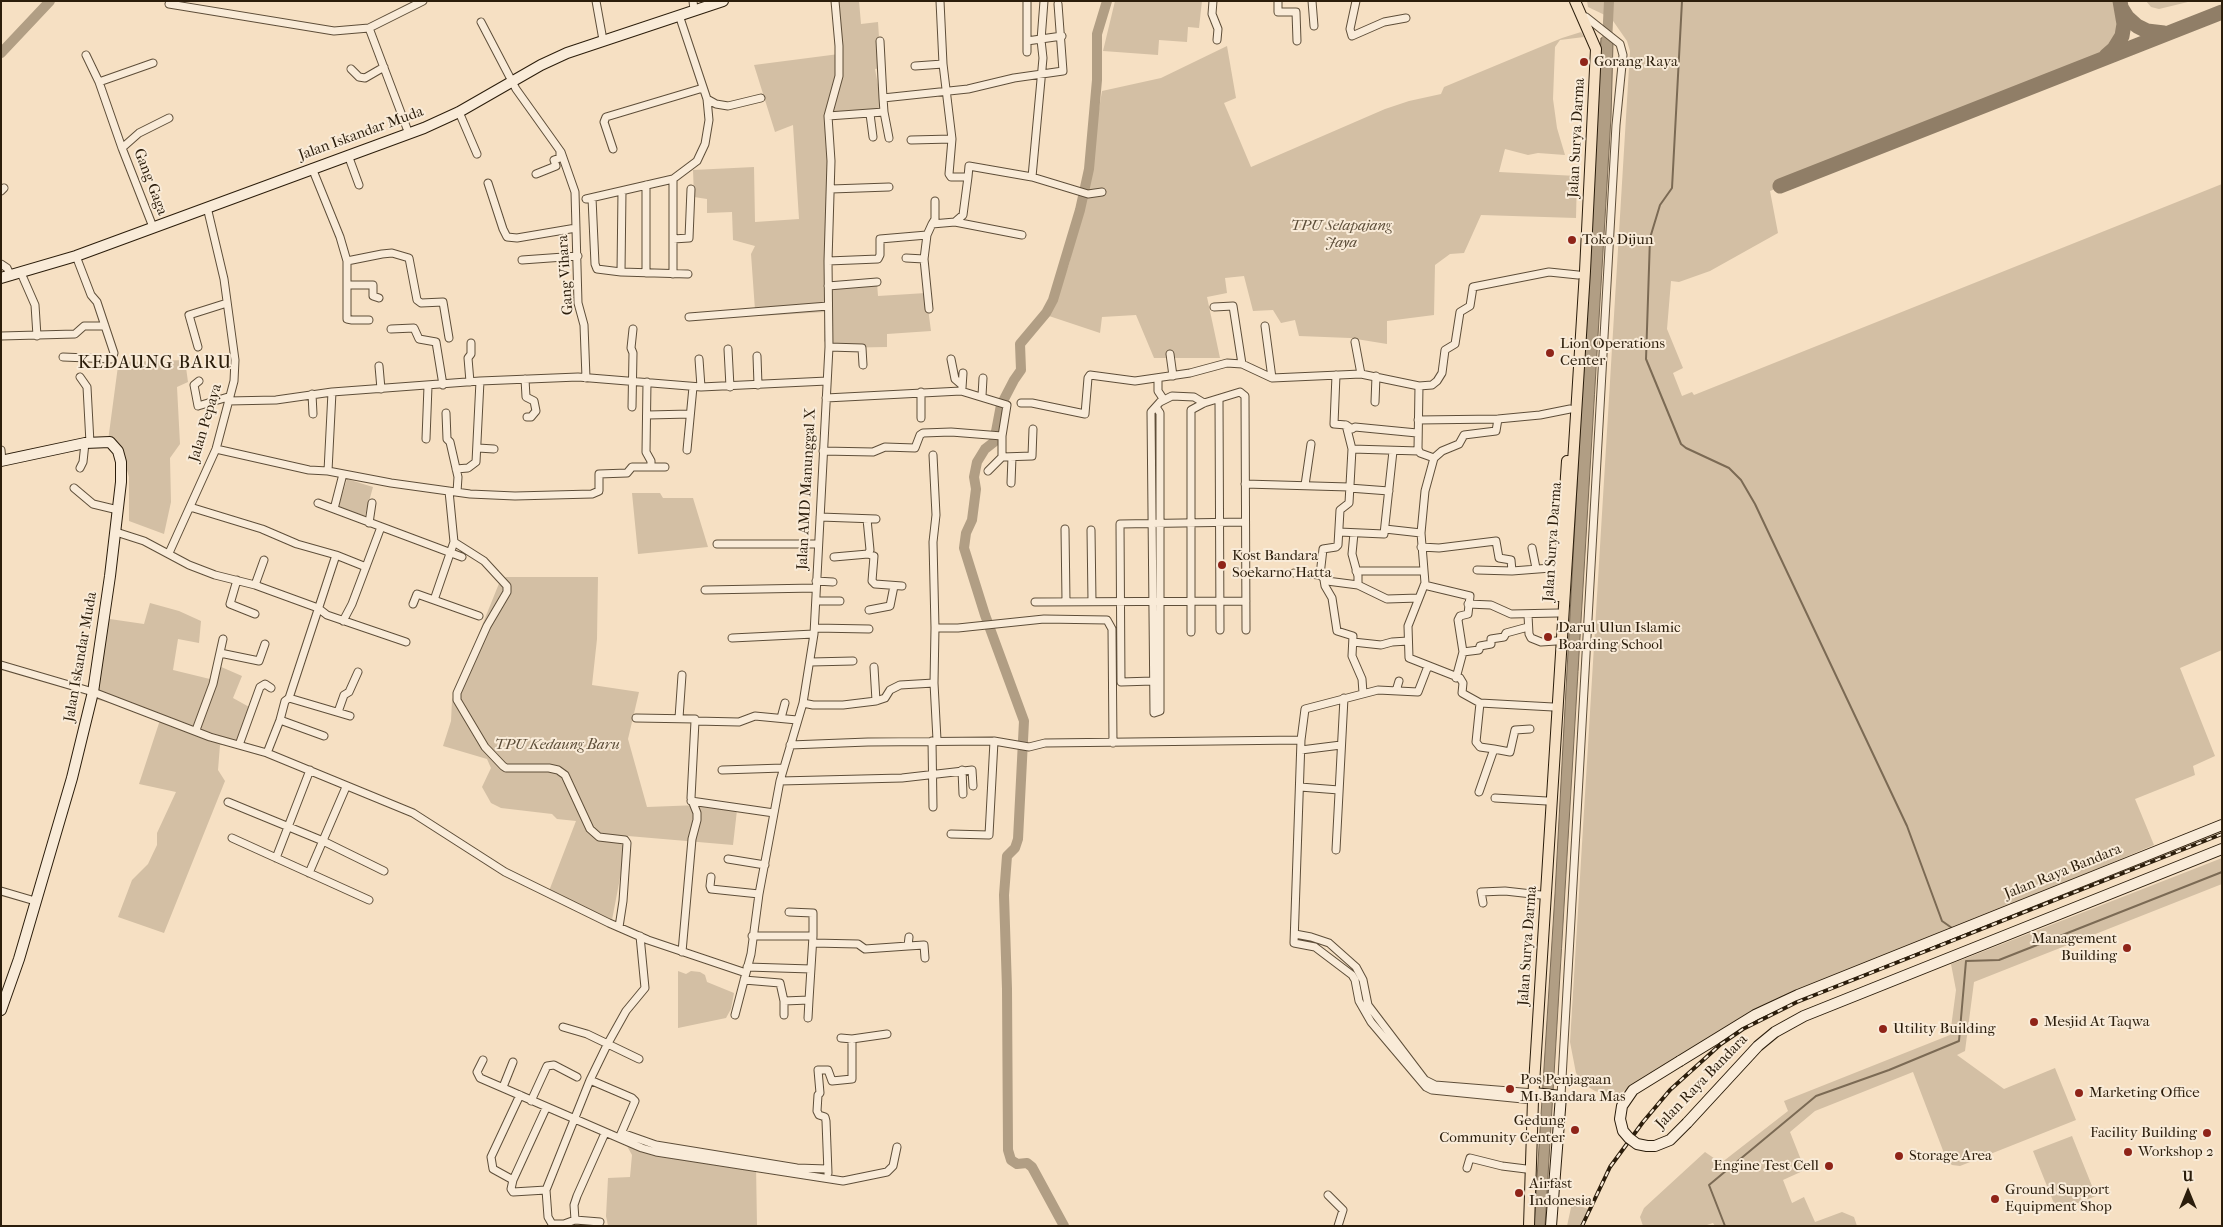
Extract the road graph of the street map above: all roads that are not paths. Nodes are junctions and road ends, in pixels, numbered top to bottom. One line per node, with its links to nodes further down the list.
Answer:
1 (423, 1): 22 (street)
2 (596, 1): 24 (street)
3 (723, 1): 16 (street, Jalan Iskandar Muda)
4 (835, 1): 49 (street, Jalan AMD Manunggal X)
5 (940, 1): 34 (street)
6 (1027, 1): 29 (street)
7 (1044, 1): 25 (street)
8 (1213, 1): 26 (street)
9 (1278, 1): 30 (street)
10 (1312, 1): 21 (street)
11 (1356, 1): 19 (street)
12 (1575, 1): 27 (main road, Jalan Surya Darma)
13 (1580, 1): 18 (street)
14 (169, 4): 22 (street)
15 (1058, 4): 23 (street)
16 (694, 6): 17 (street, Jalan Iskandar Muda)
17 (679, 15): 24 (street, Jalan Iskandar Muda); 41 (street)
18 (1586, 17): 27 (street); 405 (street)
19 (1406, 18)
20 (481, 22): 40 (street, Gang Vihara)
21 (1314, 26)
22 (369, 28): 36 (street)
23 (1062, 36): 25 (street); 38 (street)
24 (603, 40): 40 (street, Jalan Iskandar Muda)
25 (1041, 40): 29 (street); 38 (street)
26 (1217, 40)
27 (1592, 40): 95 (main road, Jalan Surya Darma); 241 (main road, Jalan Surya Darma)
28 (880, 41): 44 (street)
29 (1027, 41): 31 (street)
30 (1297, 41)
31 (1027, 52)
32 (86, 56): 39 (street, Gang Gaga)
33 (153, 63): 39 (street)
34 (944, 64): 35 (street); 42 (street)
35 (915, 66)
36 (384, 67): 37 (street); 51 (street)
37 (351, 69)
38 (1042, 74): 42 (street); 63 (street)
39 (99, 82): 56 (street, Gang Gaga)
40 (509, 84): 46 (street, Jalan Iskandar Muda); 58 (street, Gang Vihara)
41 (703, 88): 45 (street); 57 (street)
42 (946, 92): 44 (street); 54 (street)
43 (761, 98): 45 (street)
44 (883, 98): 47 (street)
45 (707, 99): 64 (street)
46 (459, 112): 51 (street, Jalan Iskandar Muda); 59 (street)
47 (884, 112): 48 (street); 53 (street)
48 (870, 114): 49 (street); 52 (street)
49 (828, 116): 71 (street, Jalan AMD Manunggal X)
50 (169, 118): 56 (street)
51 (409, 134): 60 (street, Jalan Iskandar Muda)
52 (873, 137)
53 (889, 138)
54 (952, 139): 55 (street); 65 (street)
55 (911, 140)
56 (122, 148): 78 (street, Gang Gaga)
57 (612, 149)
58 (560, 152): 62 (street); 79 (street, Gang Vihara)
59 (476, 154)
60 (348, 156): 61 (street, Jalan Iskandar Muda); 67 (street)
61 (312, 168): 75 (street, Jalan Iskandar Muda); 88 (street)
62 (536, 174)
63 (1032, 177): 65 (street); 73 (street)
64 (673, 178): 68 (street); 82 (street)
65 (968, 178): 76 (street)
66 (488, 183): 79 (street)
67 (359, 185)
68 (646, 185): 72 (street); 92 (street)
69 (889, 187): 71 (street)
70 (691, 189): 82 (street)
71 (831, 189): 89 (street, Jalan AMD Manunggal X)
72 (622, 191): 91 (street); 91 (street)
73 (1102, 192)
74 (935, 201): 77 (street)
75 (207, 207): 78 (street, Jalan Iskandar Muda); 101 (street, Jalan Pepaya)
76 (955, 222): 77 (street); 80 (street)
77 (932, 224): 81 (street)
78 (152, 227): 83 (street, Jalan Iskandar Muda)
79 (575, 228): 84 (street, Gang Vihara)
80 (1022, 234)
81 (927, 235): 86 (street); 89 (street)
82 (673, 239): 93 (street)
83 (76, 256): 96 (street, Jalan Iskandar Muda); 107 (street)
84 (578, 256): 87 (street); 133 (street, Gang Vihara)
85 (906, 258): 86 (street)
86 (924, 259): 104 (street)
87 (522, 260)
88 (347, 261): 98 (street); 113 (street)
89 (828, 261): 99 (street, Jalan AMD Manunggal X)
90 (1, 264): 96 (street)
91 (621, 272): 92 (street)
92 (646, 273): 93 (street)
93 (673, 274): 94 (street)
94 (688, 274)
95 (1578, 275): 147 (street); 164 (main road, Jalan Surya Darma)
96 (11, 276): 112 (street)
97 (878, 282): 99 (street)
98 (347, 285): 100 (street); 106 (street)
99 (828, 286): 102 (street, Jalan AMD Manunggal X)
100 (379, 298)
101 (227, 303): 116 (street); 157 (street, Jalan Pepaya)
102 (828, 306): 105 (street); 117 (street, Jalan AMD Manunggal X)
103 (1214, 307): 124 (street)
104 (929, 309)
105 (689, 317)
106 (369, 320)
107 (106, 326): 112 (street); 121 (street)
108 (1265, 326): 136 (street)
109 (391, 329): 144 (street)
110 (633, 329): 142 (street)
111 (1, 336): 112 (street)
112 (37, 336)
113 (449, 338)
114 (1355, 342): 128 (street)
115 (471, 343): 141 (street)
116 (198, 347)
117 (829, 348): 125 (street); 140 (street, Jalan AMD Manunggal X)
118 (728, 349): 149 (street)
119 (1170, 354): 130 (street)
120 (757, 356): 145 (street)
121 (63, 357)
122 (699, 359): 148 (street)
123 (951, 359): 150 (street)
124 (1242, 364): 130 (street); 136 (street)
125 (863, 365)
126 (379, 366): 151 (street)
127 (963, 373): 150 (street)
128 (1361, 374): 129 (street); 131 (street)
129 (1336, 375): 136 (street); 173 (street)
130 (1173, 376): 135 (street)
131 (1376, 376): 147 (street); 160 (street)
132 (80, 377): 178 (street)
133 (582, 378): 137 (street); 142 (street)
134 (983, 378): 155 (street)
135 (1158, 378): 158 (street); 161 (street)
136 (1272, 378)
137 (525, 379): 139 (street); 169 (street)
138 (199, 381): 157 (street)
139 (480, 381): 141 (street); 180 (street)
140 (827, 381): 145 (street); 156 (street, Jalan AMD Manunggal X)
141 (470, 382): 144 (street)
142 (633, 382): 143 (street); 163 (street)
143 (647, 382): 148 (street); 168 (street)
144 (443, 385): 146 (street)
145 (758, 385): 149 (street)
146 (428, 386): 151 (street); 177 (street)
147 (1420, 386): 172 (street)
148 (697, 387): 149 (street); 167 (street)
149 (730, 387)
150 (962, 388): 153 (street); 155 (street)
151 (381, 389): 152 (street)
152 (332, 392): 154 (street); 197 (street)
153 (921, 392): 156 (street); 170 (street)
154 (312, 394): 157 (street); 166 (street)
155 (982, 396): 176 (street)
156 (826, 398): 187 (street, Jalan AMD Manunggal X)
157 (228, 399): 181 (street, Jalan Pepaya)
158 (1164, 400): 162 (street); 219 (street)
159 (1219, 400): 162 (street); 201 (street); 216 (street)
160 (1375, 402)
161 (1021, 403)
162 (1204, 403): 220 (street)
163 (632, 407)
164 (1570, 410): 171 (street); 241 (main road, Jalan Surya Darma)
165 (446, 413): 196 (street)
166 (313, 414)
167 (690, 414): 168 (street); 184 (street)
168 (648, 415): 193 (street)
169 (527, 417)
170 (921, 418)
171 (1498, 419): 172 (street); 192 (street)
172 (1418, 420): 175 (street)
173 (1346, 425): 175 (street); 183 (street)
174 (1033, 430): 191 (street)
175 (1417, 433): 186 (street)
176 (998, 436): 187 (street); 190 (street)
177 (426, 439)
178 (87, 443): 189 (street, Jalan Iskandar Muda); 195 (street); 212 (street, Jalan Iskandar Muda)
179 (1311, 444): 202 (street)
180 (478, 448): 182 (street); 196 (street)
181 (216, 449): 197 (street); 210 (street, Jalan Pepaya)
182 (494, 449)
183 (1352, 449): 185 (street); 204 (street)
184 (687, 450)
185 (1393, 451): 186 (street); 206 (street)
186 (1418, 451): 192 (street)
187 (823, 452): 213 (street, Jalan AMD Manunggal X)
188 (933, 455): 279 (street)
189 (2, 457)
190 (1002, 457): 191 (street); 198 (street)
191 (1012, 457): 200 (street)
192 (1434, 458): 228 (street)
193 (651, 467): 194 (street); 207 (street)
194 (665, 467)
195 (80, 468)
196 (456, 469): 207 (street)
197 (328, 471): 199 (street)
198 (988, 471)
199 (343, 474): 205 (street); 211 (street)
200 (1011, 483)
201 (1245, 484): 202 (street); 217 (street)
202 (1305, 485): 204 (street)
203 (74, 488): 212 (street)
204 (1349, 488): 206 (street); 226 (street)
205 (449, 491): 207 (street); 229 (street)
206 (1389, 491): 223 (street)
207 (458, 492)
208 (372, 502): 218 (street)
209 (318, 503): 211 (street)
210 (190, 507): 234 (street, Jalan Pepaya); 237 (street)
211 (334, 509): 218 (street)
212 (118, 510): 225 (street, Jalan Iskandar Muda)
213 (820, 517): 214 (street); 231 (street, Jalan AMD Manunggal X)
214 (867, 519): 215 (street); 236 (street)
215 (876, 519)
216 (1219, 522): 217 (street); 220 (street); 264 (street)
217 (1245, 522): 265 (street)
218 (370, 523): 221 (street)
219 (1156, 523): 220 (street); 263 (street); 267 (street)
220 (1191, 523): 268 (street)
221 (381, 527): 235 (street); 242 (street)
222 (1065, 529): 261 (street)
223 (1385, 529): 227 (street); 228 (street)
224 (1091, 530): 262 (street)
225 (116, 532): 234 (street); 307 (street, Jalan Iskandar Muda)
226 (1338, 532): 227 (street); 249 (street)
227 (1354, 533): 245 (street)
228 (1421, 533): 232 (street)
229 (454, 542): 235 (street); 375 (street)
230 (717, 544): 231 (street)
231 (818, 544): 253 (street, Jalan AMD Manunggal X)
232 (1421, 547): 246 (street); 247 (street)
233 (1532, 548): 243 (street)
234 (169, 553): 250 (street)
235 (451, 554): 238 (street); 258 (street)
236 (868, 554): 239 (street); 272 (street)
237 (336, 555): 242 (street); 271 (street)
238 (462, 557)
239 (834, 557)
240 (264, 560): 252 (street)
241 (1563, 566): 243 (street); 273 (main road, Jalan Surya Darma); 404 (main road, Jalan Surya Darma)
242 (366, 567): 277 (street)
243 (1536, 568): 247 (street)
244 (1477, 570): 247 (street)
245 (1356, 571): 246 (street); 254 (street)
246 (1423, 571): 255 (street)
247 (1512, 571)
248 (1294, 573): 249 (street)
249 (1322, 578): 254 (street); 290 (street)
250 (237, 580): 252 (street); 274 (street)
251 (833, 582): 253 (street)
252 (256, 585): 271 (street)
253 (816, 585): 256 (street); 259 (street, Jalan AMD Manunggal X)
254 (1358, 585): 257 (street)
255 (1424, 585): 257 (street); 270 (street)
256 (705, 590)
257 (1418, 598): 287 (street)
258 (434, 600): 269 (street); 276 (street)
259 (816, 601): 260 (street); 283 (street, Jalan AMD Manunggal X)
260 (840, 601)
261 (1066, 601): 262 (street); 266 (street)
262 (1092, 601): 263 (street)
263 (1120, 601): 267 (street); 303 (street)
264 (1220, 601): 265 (street); 268 (street); 281 (street)
265 (1246, 601): 282 (street)
266 (1035, 602)
267 (1156, 602): 268 (street); 303 (street); 303 (street)
268 (1191, 602): 284 (street)
269 (412, 604)
270 (1468, 604): 275 (street); 292 (street)
271 (318, 608): 277 (street); 309 (street)
272 (869, 610)
273 (1558, 613): 275 (street); 288 (main road, Jalan Surya Darma)
274 (255, 614)
275 (1528, 615): 278 (street)
276 (479, 616)
277 (343, 621): 289 (street)
278 (1528, 627): 288 (street); 292 (street)
279 (935, 628): 304 (street); 330 (street)
280 (869, 629): 283 (street)
281 (1220, 630)
282 (1246, 630)
283 (815, 631): 285 (street); 295 (street, Jalan AMD Manunggal X)
284 (1191, 632)
285 (732, 638)
286 (224, 639): 293 (street)
287 (1408, 641): 290 (street); 297 (street)
288 (1556, 641): 315 (main road, Jalan Surya Darma)
289 (406, 642)
290 (1353, 642): 308 (street)
291 (265, 644): 293 (street)
292 (1464, 652): 301 (street)
293 (220, 653): 325 (street)
294 (853, 661): 295 (street)
295 (811, 662): 313 (street, Jalan AMD Manunggal X)
296 (1, 665): 307 (street)
297 (1428, 666): 301 (street); 306 (street)
298 (874, 667): 311 (street)
299 (358, 672): 316 (street)
300 (682, 675): 319 (street)
301 (1456, 678): 314 (street)
302 (1400, 680): 306 (street)
303 (1153, 681)
304 (934, 683): 311 (street); 328 (street)
305 (271, 688): 331 (street)
306 (1396, 691): 308 (street)
307 (93, 692): 325 (street); 372 (street, Jalan Iskandar Muda)
308 (1363, 692): 310 (street)
309 (288, 698): 316 (street); 321 (street)
310 (1344, 698): 327 (street); 333 (street)
311 (876, 701): 313 (street)
312 (785, 703): 320 (street)
313 (803, 703): 322 (street, Jalan AMD Manunggal X)
314 (1480, 703): 315 (street); 334 (street)
315 (1553, 707): 351 (main road, Jalan Surya Darma)
316 (338, 712): 317 (street)
317 (350, 716)
318 (636, 718): 319 (street)
319 (680, 718): 323 (street)
320 (781, 718): 322 (street); 323 (street)
321 (280, 720): 326 (street); 336 (street)
322 (797, 720): 332 (street, Jalan AMD Manunggal X)
323 (695, 721): 350 (street)
324 (1530, 729): 334 (street)
325 (196, 730): 331 (street)
326 (324, 736)
327 (1301, 740): 330 (street); 335 (street)
328 (935, 741): 329 (street); 332 (street); 341 (street)
329 (994, 741): 330 (street); 357 (street)
330 (1113, 742)
331 (239, 745): 336 (street)
332 (790, 745): 337 (street, Jalan AMD Manunggal X)
333 (1341, 745): 335 (street); 346 (street)
334 (1494, 749): 347 (street)
335 (1301, 750): 345 (street)
336 (266, 753): 338 (street)
337 (783, 768): 339 (street); 342 (street, Jalan AMD Manunggal X)
338 (310, 770): 344 (street); 356 (street)
339 (722, 770)
340 (962, 770): 341 (street); 343 (street); 348 (street)
341 (933, 776): 342 (street); 353 (street)
342 (780, 782): 354 (street, Jalan AMD Manunggal X)
343 (973, 786)
344 (346, 787): 359 (street); 375 (street)
345 (1300, 787): 346 (street); 376 (street)
346 (1338, 790): 361 (street)
347 (1479, 792)
348 (963, 794)
349 (1495, 798): 351 (street)
350 (691, 801): 354 (street); 382 (street)
351 (1547, 801): 370 (main road, Jalan Surya Darma)
352 (228, 802): 356 (street)
353 (932, 807)
354 (774, 813): 364 (street, Jalan AMD Manunggal X)
355 (2222, 825): 360 (street, Jalan Raya Bandara, bridge)
356 (288, 826): 359 (street); 362 (street)
357 (951, 834)
358 (232, 838): 362 (street)
359 (323, 841): 365 (street); 366 (street)
360 (2222, 849)
361 (1336, 850)
362 (276, 858): 366 (street)
363 (728, 859): 364 (street)
364 (765, 865): 369 (street, Jalan AMD Manunggal X)
365 (384, 871)
366 (309, 873): 371 (street)
367 (711, 878): 369 (street)
368 (1, 891): 372 (street)
369 (759, 894): 378 (street, Jalan AMD Manunggal X)
370 (1541, 894): 373 (street); 404 (main road, Jalan Surya Darma)
371 (369, 900)
372 (36, 901): 388 (street, Jalan Iskandar Muda)
373 (1483, 903)
374 (789, 912): 380 (street)
375 (619, 927): 377 (street)
376 (1294, 934): 404 (street); 404 (street)
377 (640, 936): 382 (street); 396 (street)
378 (752, 936): 380 (street); 385 (street, Jalan AMD Manunggal X)
379 (909, 937): 381 (street)
380 (813, 940): 381 (street); 384 (street)
381 (908, 946): 383 (street)
382 (682, 952): 385 (street)
383 (925, 958)
384 (811, 969): 385 (street); 386 (street)
385 (746, 973): 387 (street); 389 (street, Jalan AMD Manunggal X)
386 (809, 1000): 387 (street); 391 (street)
387 (784, 1001): 390 (street)
388 (1, 1010)
389 (735, 1015)
390 (784, 1015)
391 (808, 1018)
392 (563, 1027): 396 (street)
393 (887, 1034): 395 (street)
394 (841, 1038): 395 (street)
395 (852, 1039): 414 (street)
396 (608, 1045): 397 (street); 401 (street)
397 (639, 1059)
398 (483, 1060): 402 (street)
399 (513, 1062): 402 (street)
400 (577, 1077): 406 (street)
401 (590, 1080): 408 (street); 410 (street)
402 (503, 1087): 403 (street)
403 (520, 1095): 406 (street); 415 (street)
404 (1533, 1096): 405 (street); 413 (main road, Jalan Surya Darma); 425 (main road, Jalan Surya Darma)
405 (1558, 1096): 421 (street)
406 (531, 1101): 407 (street)
407 (546, 1108): 408 (street); 415 (street)
408 (574, 1119): 409 (street); 417 (street)
409 (605, 1133): 410 (street); 419 (street)
410 (620, 1136): 414 (street); 416 (street)
411 (896, 1147): 416 (street)
412 (1467, 1168): 413 (street)
413 (1526, 1168): 424 (main road, Jalan Surya Darma)
414 (827, 1170): 416 (street)
415 (513, 1180): 417 (street)
416 (828, 1180)
417 (546, 1190): 422 (street)
418 (1328, 1195): 423 (street)
419 (575, 1220): 420 (street); 422 (street)
420 (600, 1222)
421 (1548, 1224)
422 (564, 1225)
423 (1338, 1226)
424 (1523, 1226)
425 (1529, 1226)

